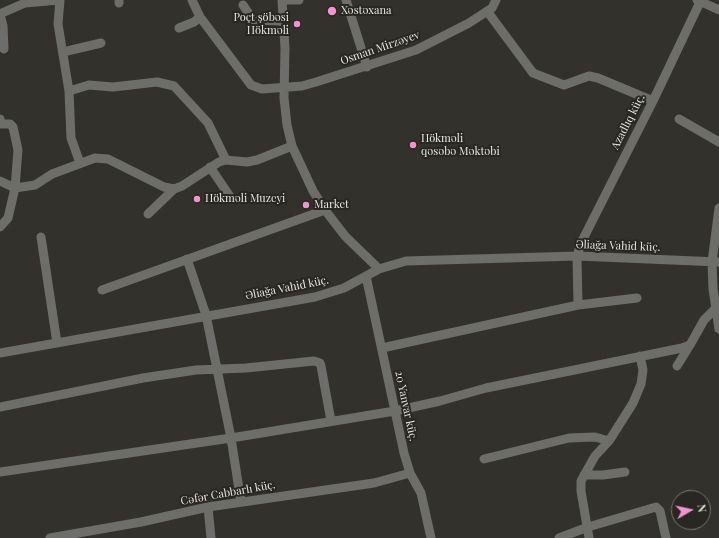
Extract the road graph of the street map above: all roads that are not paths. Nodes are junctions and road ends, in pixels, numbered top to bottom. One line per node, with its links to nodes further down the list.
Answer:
1 (59, 0): 8 (street); 18 (street)
2 (192, 0): 13 (street, Osman Mirzəyev)
3 (282, 0): 4 (street); 14 (street)
4 (299, 0)
5 (346, 0): 19 (street)
6 (496, 0): 11 (street, Osman Mirzəyev)
7 (699, 0): 10 (street); 22 (street, Azadlıq küç.)
8 (13, 3): 12 (street)
9 (243, 5): 14 (street)
10 (719, 10)
11 (487, 11): 19 (street, Osman Mirzəyev); 22 (street)
12 (0, 14): 17 (street)
13 (200, 17): 15 (street); 20 (street, Osman Mirzəyev)
14 (283, 21): 20 (street)
15 (179, 28)
16 (102, 43): 18 (street)
17 (4, 49)
18 (63, 52): 21 (street)
19 (367, 67): 20 (street, Osman Mirzəyev)
20 (284, 87): 26 (street)
21 (70, 91): 27 (street); 28 (street)
22 (653, 101): 39 (street, Azadlıq küç.)
23 (0, 119): 31 (street)
24 (679, 120): 25 (street)
25 (719, 142)
26 (292, 146): 27 (street); 35 (street)
27 (226, 160): 29 (street)
28 (80, 163): 31 (street); 32 (street)
29 (210, 167): 32 (street); 33 (street)
30 (0, 181): 31 (street)
31 (15, 188): 37 (street)
32 (174, 189): 36 (street)
33 (231, 198)
34 (719, 208): 41 (street)
35 (325, 210): 40 (street); 42 (street)
36 (148, 214)
37 (0, 227)
38 (41, 237): 50 (street)
39 (577, 256): 41 (street, Əliağa Vahid küç.); 42 (street, Əliağa Vahid küç.); 46 (street, Azadlıq küç.)
40 (187, 260): 44 (street); 48 (street)
41 (716, 262): 47 (street)
42 (379, 269): 43 (street, Əliağa Vahid küç.)
43 (366, 276): 48 (street, Əliağa Vahid küç.); 52 (street, 20 Yanvar küç.)
44 (102, 290)
45 (637, 298): 46 (street)
46 (578, 305): 52 (street)
47 (715, 309): 49 (street); 51 (street)
48 (206, 315): 50 (street, Əliağa Vahid küç.); 56 (street)
49 (719, 329)
50 (57, 343): 53 (street, Əliağa Vahid küç.)
51 (690, 345): 54 (street); 55 (street)
52 (382, 348): 58 (street, 20 Yanvar küç.)
53 (0, 353)
54 (640, 356): 58 (street); 61 (street)
55 (677, 366)
56 (218, 369): 57 (street); 59 (street); 60 (street)
57 (0, 407)
58 (395, 412): 59 (street); 65 (street, 20 Yanvar küç.)
59 (331, 421): 60 (street)
60 (231, 438): 63 (street); 67 (street)
61 (609, 441): 62 (street); 66 (street)
62 (484, 459)
63 (0, 472)
64 (625, 472): 66 (street)
65 (410, 473): 67 (street, Cəfər Cabbarlı küç.); 72 (street, 20 Yanvar küç.)
66 (584, 475): 69 (street)
67 (240, 502): 68 (street, Cəfər Cabbarlı küç.)
68 (208, 507): 70 (street, Cəfər Cabbarlı küç.); 71 (street)
69 (588, 528): 73 (street); 74 (street); 75 (street)
70 (50, 538)
71 (211, 538)
72 (431, 538)
73 (560, 538)
74 (589, 538)
75 (666, 538)

